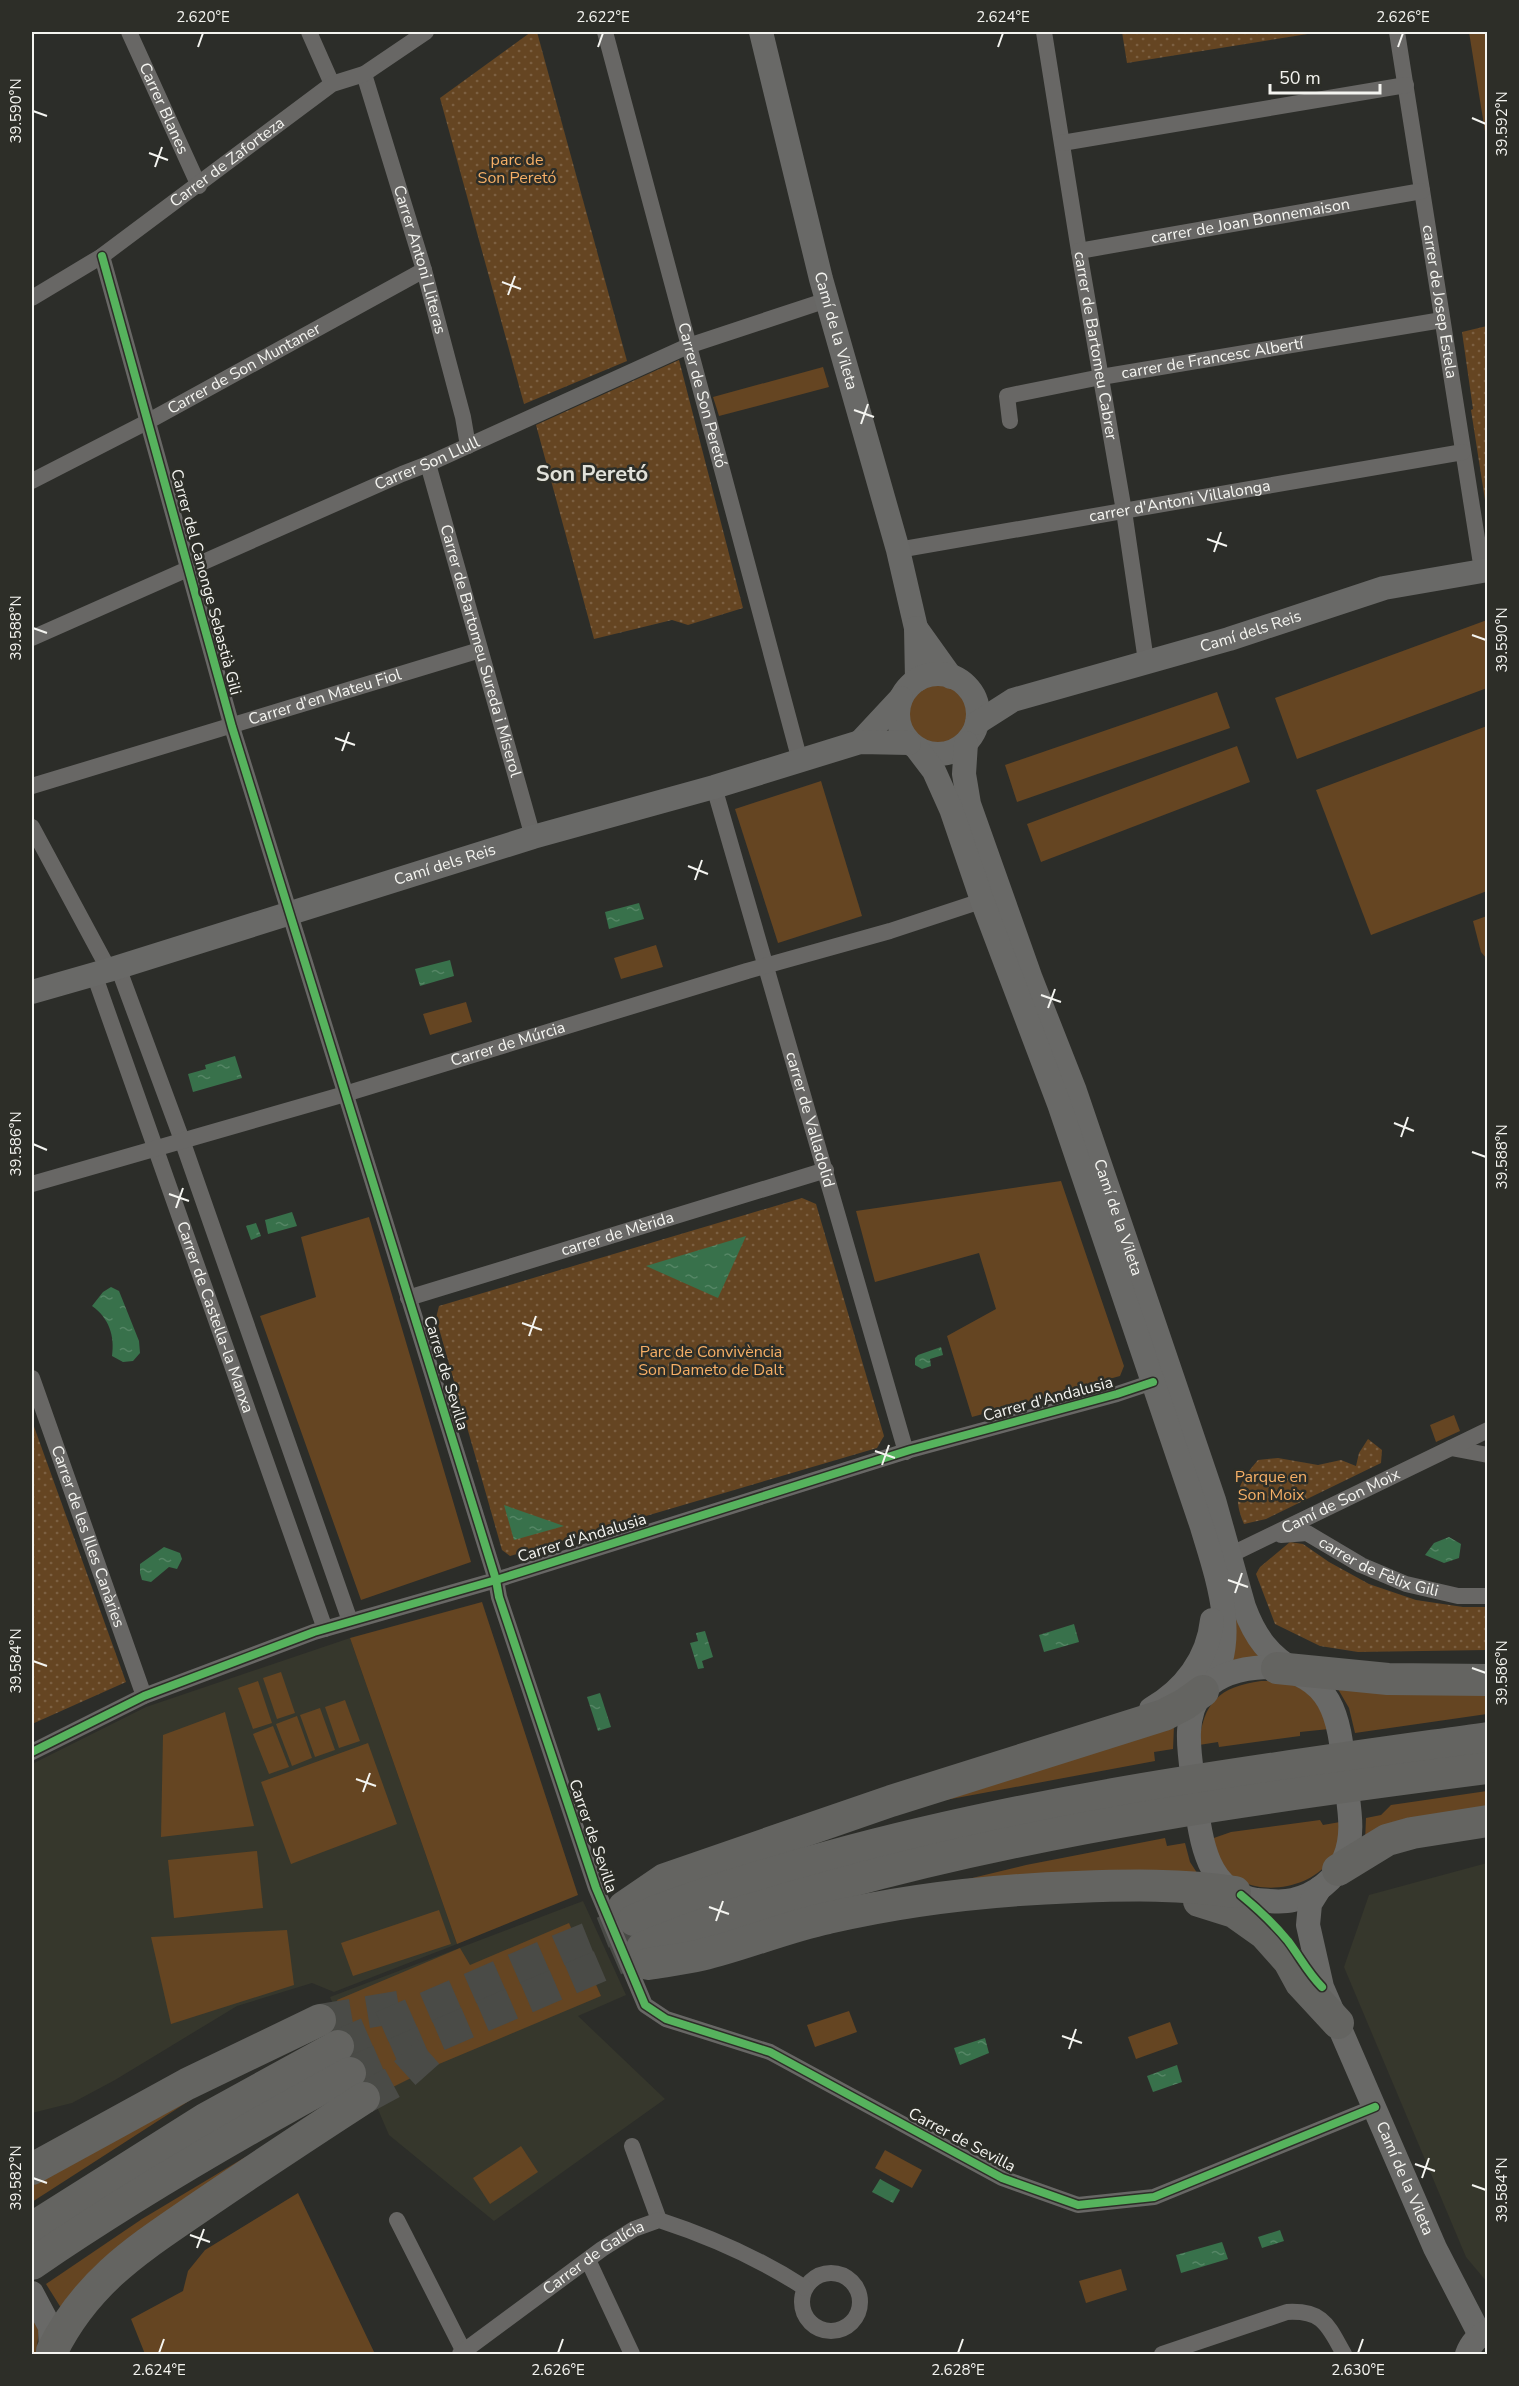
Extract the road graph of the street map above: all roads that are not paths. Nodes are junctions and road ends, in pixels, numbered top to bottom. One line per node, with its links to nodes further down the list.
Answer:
1 (129, 32): 12 (street, Carrer Blanes)
2 (309, 32): 9 (street)
3 (426, 32): 8 (street, Carrer de Zaforteza)
4 (605, 32): 20 (street, Carrer de Son Peretó)
5 (762, 32): 18 (street, Camí de la Vileta)
6 (1044, 32): 11 (street, carrer de Bartomeu Cabrer)
7 (1397, 32): 10 (street, carrer de Josep Estela)
8 (364, 74): 9 (street, Carrer de Zaforteza); 16 (street, Carrer Antoni Lliteras)
9 (333, 84): 12 (street, Carrer de Zaforteza)
10 (1406, 85): 11 (street); 13 (street, carrer de Josep Estela)
11 (1062, 143): 14 (street, carrer de Bartomeu Cabrer)
12 (199, 186): 15 (street, Carrer de Zaforteza)
13 (1422, 191): 14 (street, carrer de Joan Bonnemaison); 19 (street, carrer de Josep Estela)
14 (1079, 251): 21 (street, carrer de Bartomeu Cabrer)
15 (102, 256): 17 (street, Carrer de Zaforteza); 23 (street, Carrer del Canonge Sebastià Gili)
16 (424, 270): 23 (street, Carrer de Son Muntaner); 24 (street, Carrer Antoni Lliteras)
17 (32, 298)
18 (827, 300): 20 (street, Carrer Son Llull); 29 (street, Camí de la Vileta)
19 (1442, 320): 21 (street, carrer de Francesc Albertí); 25 (street, carrer de Josep Estela)
20 (688, 346): 24 (street, Carrer Son Llull); 44 (street, Carrer de Son Peretó)
21 (1101, 377): 22 (street, carrer de Francesc Albertí); 28 (street, carrer de Bartomeu Cabrer)
22 (1010, 421)
23 (147, 422): 27 (street, Carrer de Son Muntaner); 30 (street, Carrer del Canonge Sebastià Gili)
24 (468, 446): 26 (street, Carrer Son Llull)
25 (1463, 452): 28 (street, carrer d'Antoni Villalonga); 31 (street, carrer de Josep Estela)
26 (428, 464): 30 (street, Carrer Son Llull); 34 (street, Carrer de Bartomeu Sureda i Miserol)
27 (32, 482)
28 (1125, 511): 29 (street, carrer d'Antoni Villalonga); 35 (street, carrer de Bartomeu Cabrer)
29 (898, 550): 32 (street, Camí de la Vileta)
30 (188, 568): 33 (street, Carrer Son Llull); 40 (street, Carrer del Canonge Sebastià Gili)
31 (1485, 570): 35 (street, Camí dels Reis)
32 (916, 628): 36 (street, Camí de la Vileta); 37 (street, Camí de la Vileta)
33 (32, 638)
34 (480, 650): 40 (street, Carrer d'en Mateu Fiol); 48 (street, Carrer de Bartomeu Sureda i Miserol)
35 (1146, 661): 39 (street, Camí dels Reis)
36 (917, 680): 37 (street); 38 (street)
37 (960, 683): 39 (street, Camí dels Reis); 41 (street)
38 (901, 698): 42 (street, Camí dels Reis); 43 (street)
39 (1013, 700): 41 (street, Camí dels Reis)
40 (232, 727): 45 (street, Carrer d'en Mateu Fiol); 50 (street, Carrer del Canonge Sebastià Gili)
41 (972, 733): 43 (street); 67 (street, Camí de la Vileta)
42 (860, 742): 43 (street, Camí dels Reis); 44 (street, Camí dels Reis)
43 (914, 746): 49 (street, Camí de la Vileta)
44 (800, 761): 46 (street, Camí dels Reis)
45 (32, 786)
46 (714, 788): 48 (street, Camí dels Reis); 51 (street, carrer de Valladolid)
47 (32, 827): 52 (street)
48 (533, 837): 50 (street, Camí dels Reis)
49 (983, 903): 51 (street, Carrer de Múrcia); 61 (street, Camí de la Vileta)
50 (288, 914): 52 (street, Camí dels Reis); 54 (street, Carrer de Sevilla)
51 (765, 965): 54 (street, Carrer de Múrcia); 57 (street, carrer de Valladolid)
52 (107, 970): 53 (street, Camí dels Reis); 55 (street, Carrer de Castella-la Manxa); 56 (street, Carrer de Castella-la Manxa)
53 (32, 992)
54 (345, 1094): 55 (street, Carrer de Múrcia); 59 (street, Carrer de Sevilla)
55 (182, 1140): 56 (street, Carrer de Múrcia); 70 (street, Carrer de Castella-la Manxa)
56 (154, 1148): 58 (street, Carrer de Múrcia); 71 (street, Carrer de Castella-la Manxa)
57 (826, 1170): 59 (street, carrer de Mèrida); 64 (street, carrer de Valladolid)
58 (32, 1184)
59 (408, 1298): 68 (street, Carrer de Sevilla)
60 (32, 1377): 75 (street, Carrer de les Illes Canàries)
61 (1153, 1382): 64 (street, Carrer d'Andalusia); 67 (street, Camí de la Vileta)
62 (1488, 1430): 63 (street)
63 (1451, 1448): 65 (street); 66 (street, Camí de Son Moix)
64 (906, 1452): 68 (street, Carrer d'Andalusia)
65 (1488, 1455)
66 (1274, 1535): 67 (street, Camí de Son Moix); 69 (street, carrer de Fèlix Gili)
67 (1223, 1564): 72 (street, Camí de la Vileta); 74 (street, Camí de la Vileta); 77 (street)
68 (496, 1580): 70 (street, Carrer d'Andalusia); 90 (street, Carrer de Sevilla)
69 (1488, 1596)
70 (350, 1621): 71 (street, Carrer d'Andalusia)
71 (325, 1629): 75 (street, Carrer d'Andalusia)
72 (1290, 1670): 73 (highway); 74 (street); 82 (street)
73 (1488, 1680)
74 (1206, 1689): 77 (highway); 84 (street)
75 (144, 1696): 78 (street, Carrer d'Andalusia)
76 (1488, 1738): 85 (highway)
77 (1078, 1742): 85 (highway)
78 (32, 1752)
79 (1488, 1768): 85 (highway)
80 (1488, 1821): 82 (highway)
81 (1488, 1827): 86 (street)
82 (1329, 1879): 84 (street); 86 (street, Camí de la Vileta)
83 (1060, 1888): 84 (highway); 85 (highway); 88 (highway)
84 (1238, 1894): 86 (street, Camí de la Vileta)
85 (637, 1935)
86 (1322, 1987): 88 (street, Camí de la Vileta)
87 (320, 2020): 91 (highway)
88 (1338, 2023): 90 (street, Camí de la Vileta)
89 (351, 2072): 97 (highway); 99 (highway); 103 (highway)
90 (1375, 2106): 102 (street, Camí de la Vileta)
91 (138, 2110): 93 (highway); 94 (highway)
92 (632, 2146): 96 (street)
93 (32, 2156)
94 (32, 2169)
95 (397, 2220): 104 (street)
96 (659, 2220): 98 (street, Carrer de Galícia); 100 (street, Carrer de Galícia)
97 (32, 2228)
98 (588, 2260): 104 (street, Carrer de Galícia); 105 (street)
99 (32, 2264)
100 (805, 2288)
101 (33, 2296): 103 (street)
102 (1478, 2340)
103 (56, 2353)
104 (463, 2354)
105 (632, 2355)
106 (1162, 2355): 107 (street)
107 (1344, 2355)

